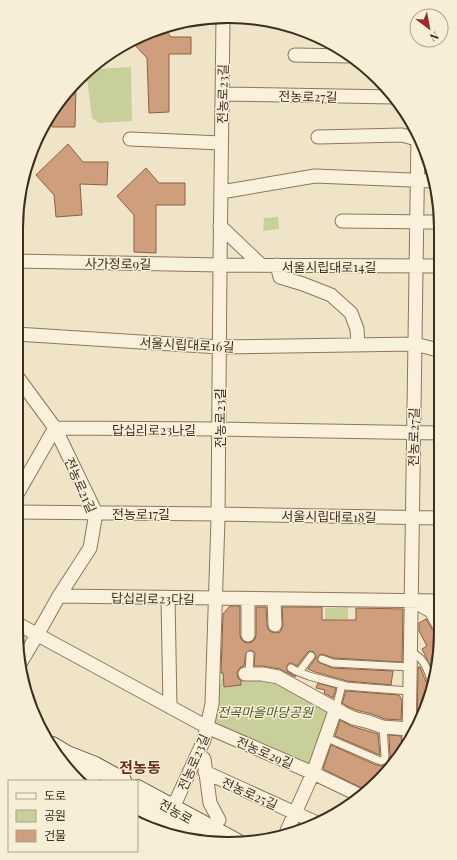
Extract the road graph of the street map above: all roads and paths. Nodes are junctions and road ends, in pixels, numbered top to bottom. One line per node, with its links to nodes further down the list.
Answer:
1 (223, 23): 4 (street, 전농로23길)
2 (295, 55): 3 (street)
3 (339, 56)
4 (222, 94): 5 (street, 전농로27길); 9 (street, 전농로23길)
5 (386, 97)
6 (318, 137): 7 (street, 전농로27길)
7 (412, 137)
8 (130, 139): 9 (street)
9 (221, 143): 13 (street, 전농로23길)
10 (418, 151): 11 (street, 전농로27길)
11 (417, 181): 12 (street); 13 (street); 15 (street, 전농로27길)
12 (428, 181)
13 (220, 192): 17 (street, 전농로23길)
14 (342, 221): 15 (street)
15 (417, 221): 16 (street); 22 (street, 전농로27길)
16 (434, 222)
17 (220, 226): 19 (street, 전농로23길); 20 (street)
18 (23, 261): 19 (street, 사가정로9길)
19 (220, 265): 20 (street, 서울시립대로14길); 27 (street, 전농로23길)
20 (261, 265): 21 (street, 서울시립대로14길)
21 (277, 265): 22 (street, 서울시립대로14길); 26 (street)
22 (416, 266): 23 (street, 서울시립대로14길); 25 (street, 전농로27길)
23 (434, 266)
24 (23, 334): 27 (street, 서울시립대로16길)
25 (415, 344): 26 (street, 서울시립대로16길); 28 (street, 서울시립대로16길); 32 (street, 전농로27길)
26 (358, 345): 27 (street, 서울시립대로16길)
27 (219, 347): 31 (street, 전농로23길)
28 (434, 349)
29 (23, 385): 30 (street, 전농로21길)
30 (55, 428): 31 (street, 답십리로23나길); 34 (street); 36 (street, 전농로21길)
31 (219, 429): 32 (street, 답십리로23나길); 37 (street, 전농로23길)
32 (413, 433): 33 (street, 답십리로23나길); 38 (street, 전농로27길)
33 (434, 433)
34 (23, 479)
35 (23, 512): 36 (street, 전농로17길)
36 (96, 513): 37 (street, 전농로17길); 40 (street, 전농로21길)
37 (218, 514): 38 (street, 서울시립대로18길); 42 (street, 전농로23길)
38 (412, 518): 39 (street, 서울시립대로18길); 45 (street, 전농로27길)
39 (434, 518)
40 (58, 596): 41 (street, 답십리로23다길); 50 (street, 전농로21길)
41 (168, 598): 42 (street, 답십리로23다길); 64 (street)
42 (215, 599): 43 (street, 답십리로23다길); 66 (street, 전농로23길)
43 (248, 599): 44 (street, 답십리로23다길); 51 (street)
44 (274, 599): 45 (street, 답십리로23다길); 48 (street)
45 (411, 601): 46 (street, 답십리로23다길); 47 (street); 52 (street, 전농로27길)
46 (434, 601)
47 (434, 617)
48 (275, 625)
49 (23, 627): 50 (street, 전농로29길)
50 (38, 635): 54 (street, 전농로21길); 64 (street, 전농로29길)
51 (248, 635)
52 (410, 652): 57 (street, 전농로27길); 61 (lane)
53 (250, 655): 60 (lane)
54 (25, 656)
55 (311, 656): 59 (lane)
56 (322, 659): 57 (lane)
57 (410, 667): 63 (street, 전농로27길)
58 (291, 668): 59 (lane)
59 (299, 672): 62 (lane)
60 (247, 674): 65 (street)
61 (429, 675)
62 (342, 685): 63 (lane); 65 (lane)
63 (410, 691): 68 (street, 전농로27길)
64 (170, 707): 66 (street, 전농로29길)
65 (336, 708): 67 (street); 70 (street)
66 (207, 727): 72 (street, 전농로23길); 74 (street, 전농로29길)
67 (383, 727): 69 (street); 70 (lane)
68 (409, 729)
69 (406, 733)
70 (325, 737): 74 (street)
71 (62, 752): 75 (main road)
72 (198, 753): 73 (street, 전농로); 80 (street, 전농로23길)
73 (205, 772): 79 (street, 전농로25길); 81 (street, 전농로)
74 (313, 773): 77 (street, 전농로29길); 79 (street)
75 (120, 780)
76 (138, 790): 80 (main road, 전농로)
77 (356, 793)
78 (138, 805): 80 (main road, 전농로)
79 (295, 813): 82 (street); 83 (street)
80 (162, 815): 84 (main road, 전농로); 85 (main road, 전농로)
81 (218, 820)
82 (310, 820)
83 (288, 828)
84 (184, 832)
85 (221, 837)

